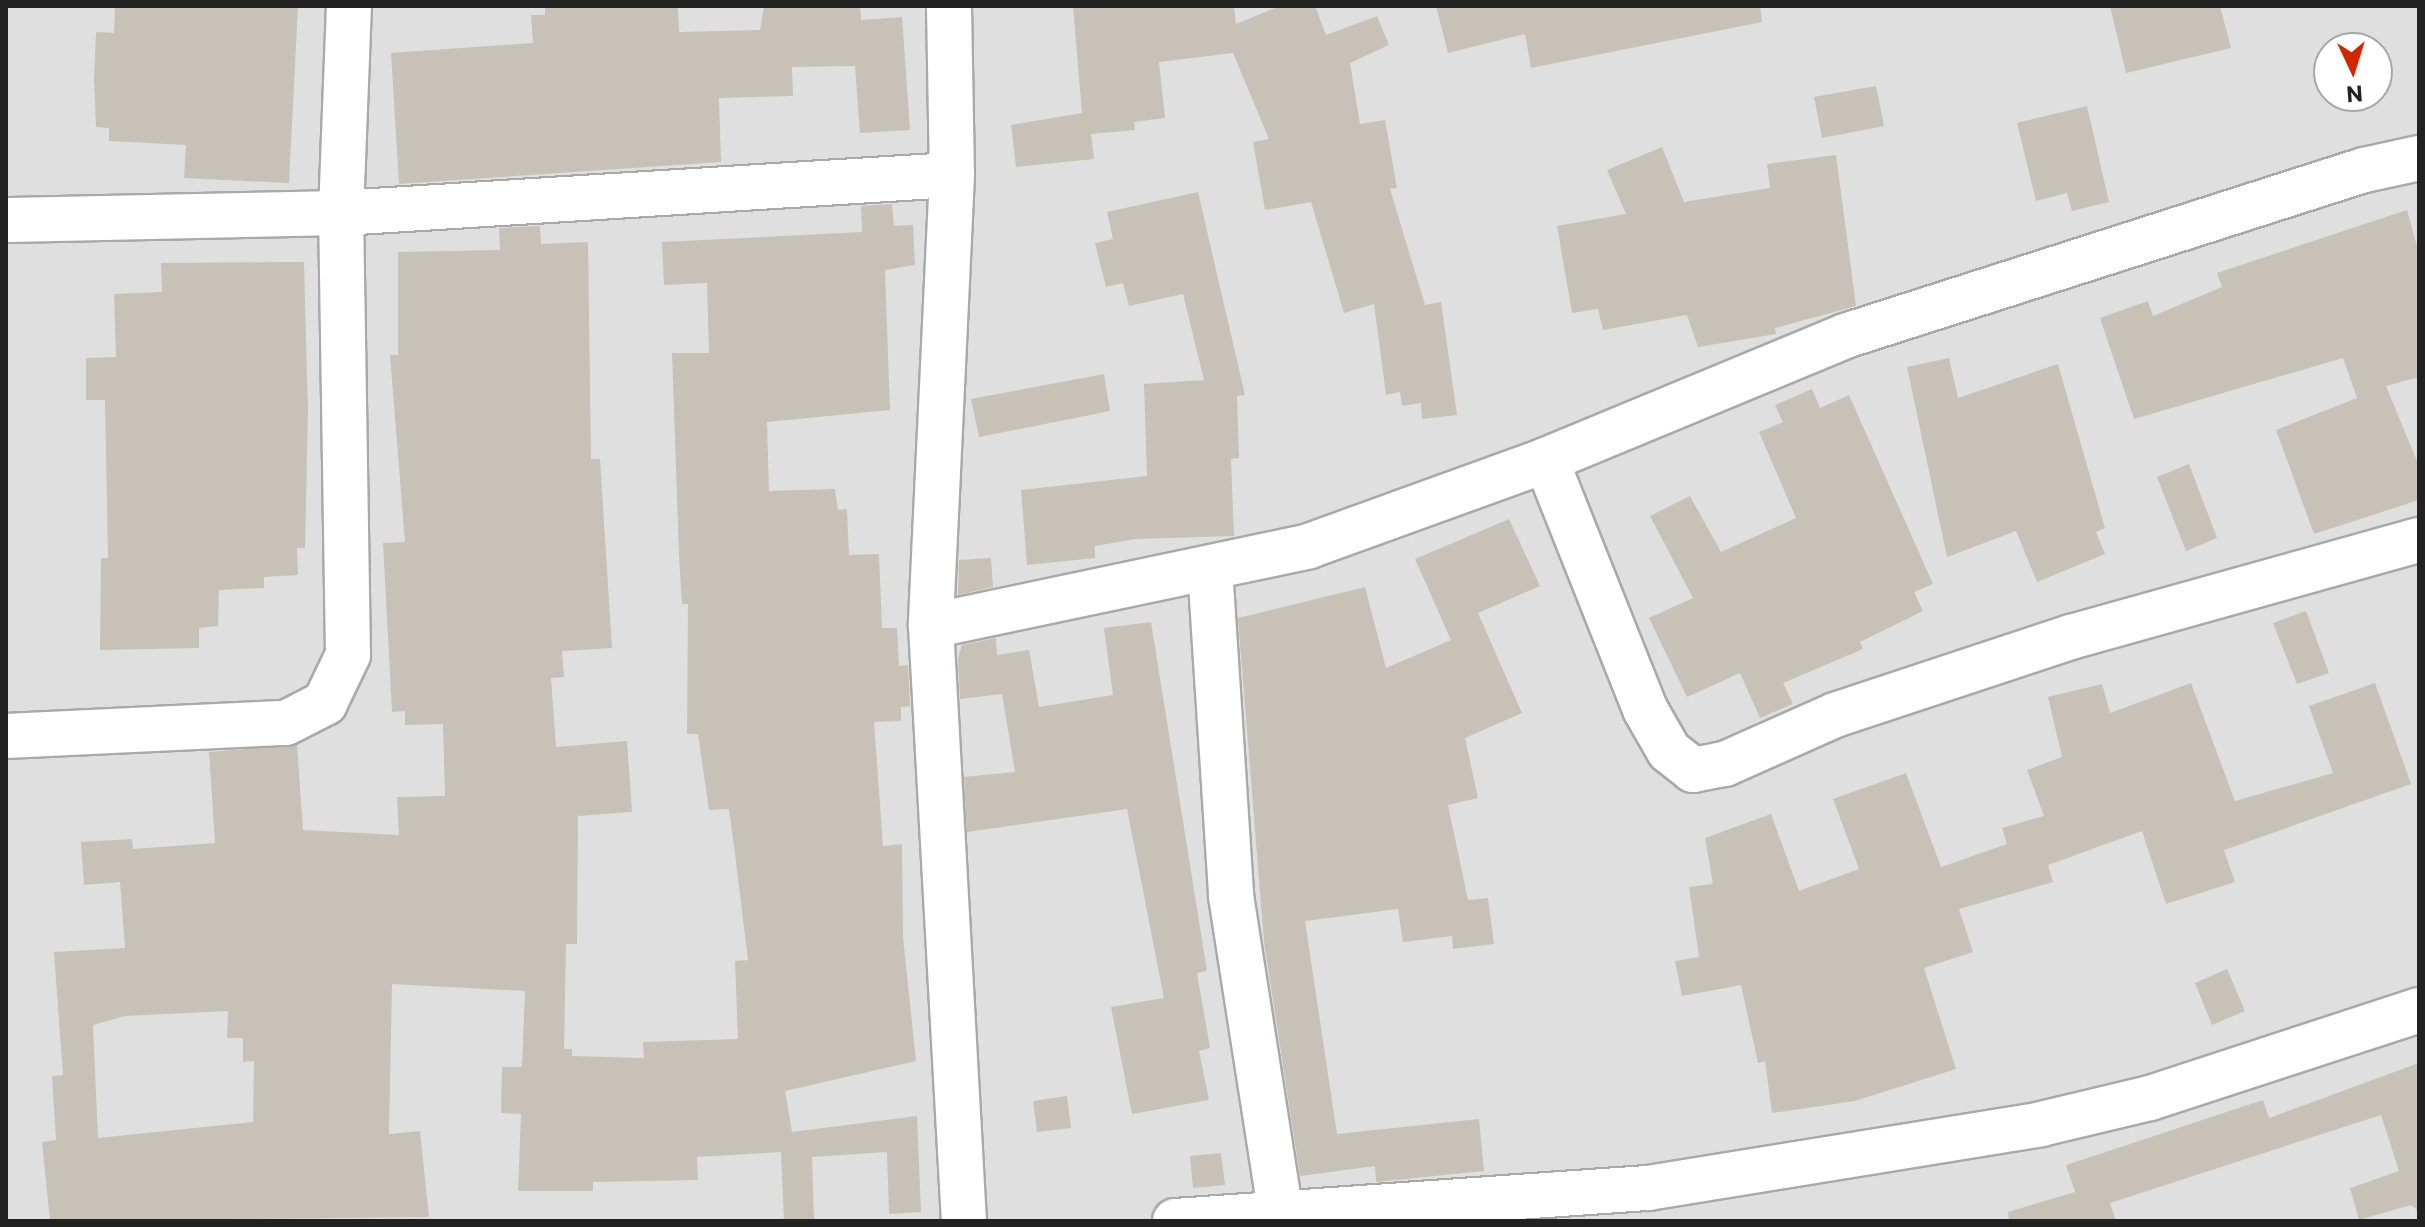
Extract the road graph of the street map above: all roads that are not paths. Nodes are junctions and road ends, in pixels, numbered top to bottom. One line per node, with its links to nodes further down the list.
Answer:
1 (349, 6): 5 (street)
2 (949, 6): 4 (street)
3 (2419, 158): 7 (street)
4 (952, 175): 5 (street); 10 (street)
5 (341, 213): 6 (street); 11 (street)
6 (6, 220)
7 (1546, 460): 8 (street); 9 (street)
8 (2419, 540)
9 (1210, 568): 10 (street); 13 (street)
10 (931, 626): 14 (street)
11 (6, 736)
12 (2419, 1010): 13 (street)
13 (1281, 1219): 15 (street)
14 (964, 1221)
15 (1175, 1221)

